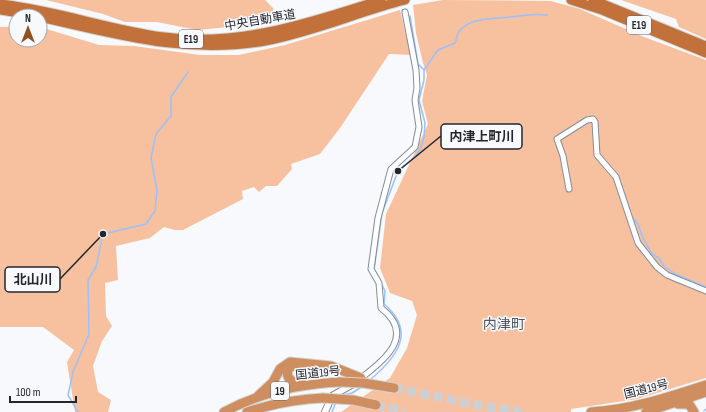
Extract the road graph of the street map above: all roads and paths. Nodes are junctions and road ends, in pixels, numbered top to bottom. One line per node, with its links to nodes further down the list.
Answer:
1 (381, 0): 5 (highway, 中央自動車道 / E19)
2 (405, 0): 7 (highway, 中央自動車道 / E19)
3 (571, 0): 9 (highway, E19)
4 (593, 0): 8 (highway, E19)
5 (0, 4)
6 (405, 12): 13 (street)
7 (48, 18)
8 (706, 46)
9 (706, 53)
10 (569, 189): 11 (street)
11 (706, 291)
12 (298, 362): 13 (highway); 14 (highway); 19 (highway)
13 (361, 378): 27 (street)
14 (306, 385): 16 (highway, 国道19号 / 19, bridge); 19 (highway, 国道19号 / 19)
15 (706, 385): 28 (highway, 国道19号)
16 (394, 388)
17 (706, 392): 21 (highway, 国道19号)
18 (706, 395): 23 (highway)
19 (258, 396): 24 (highway, 国道19号 / 19)
20 (376, 405): 22 (highway, 国道19号 / 19, bridge)
21 (663, 406): 23 (highway); 29 (highway, 国道19号)
22 (265, 407): 25 (highway, 国道19号 / 19); 26 (highway)
23 (692, 409)
24 (224, 412)
25 (247, 412)
26 (256, 412)
27 (325, 412)
28 (591, 412)
29 (646, 412)

